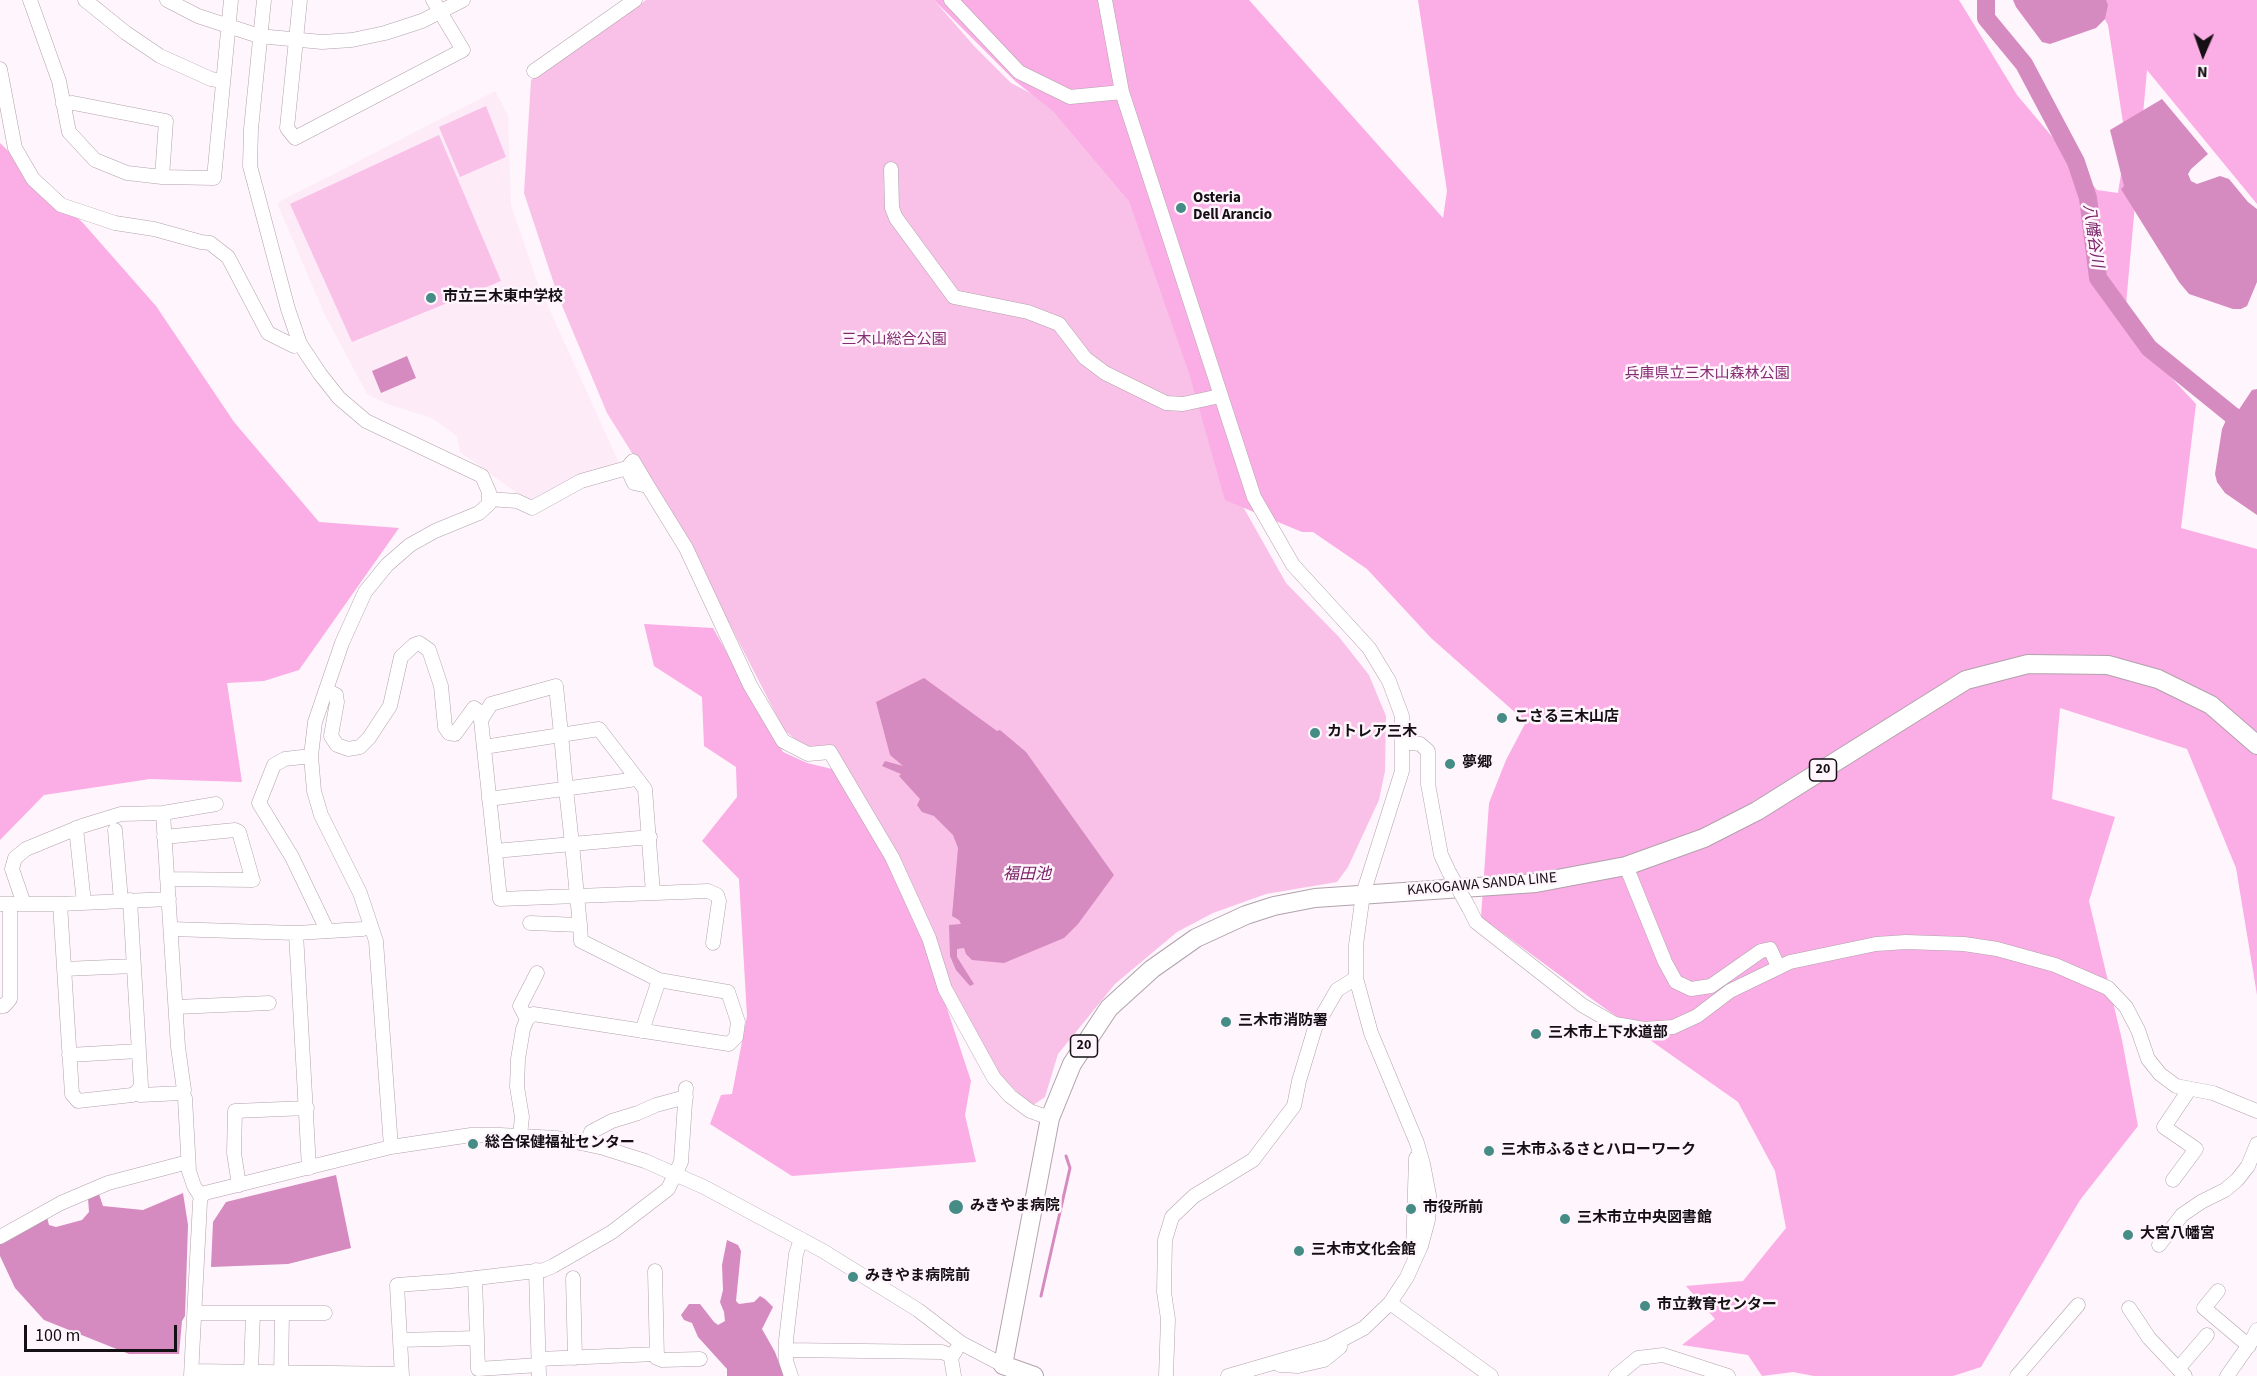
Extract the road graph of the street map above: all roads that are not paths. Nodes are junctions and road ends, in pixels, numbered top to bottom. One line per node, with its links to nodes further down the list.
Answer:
1 (30, 0): 20 (street)
2 (85, 0): 18 (street)
3 (167, 0): 13 (street)
4 (231, 0): 13 (street)
5 (264, 0): 14 (street)
6 (300, 0): 15 (street)
7 (433, 0): 12 (street)
8 (463, 0): 12 (street)
9 (635, 0): 17 (street)
10 (951, 0): 19 (street)
11 (1105, 0): 19 (street)
12 (441, 13): 15 (street); 15 (street)
13 (228, 27): 14 (street); 18 (street)
14 (259, 36): 15 (street); 23 (street)
15 (295, 40)
16 (0, 69): 23 (street)
17 (534, 71)
18 (223, 81): 22 (street)
19 (1122, 92): 24 (street)
20 (63, 104): 22 (street); 22 (street)
21 (891, 169): 24 (street)
22 (162, 177)
23 (300, 344): 25 (street)
24 (1220, 396): 29 (street)
25 (489, 499): 26 (street); 79 (street)
26 (326, 690): 27 (street); 32 (street)
27 (483, 714): 28 (street); 31 (street)
28 (561, 734): 31 (street); 33 (street); 34 (street)
29 (1403, 742): 47 (street); 62 (street, bridge)
30 (2257, 745): 44 (main road, KAKOGAWA SANDA LINE / 20)
31 (484, 747): 35 (street)
32 (311, 756): 56 (street); 58 (street)
33 (635, 776): 34 (street); 41 (street)
34 (566, 789): 35 (street); 42 (street)
35 (489, 799): 43 (street)
36 (216, 804): 37 (street)
37 (163, 813): 38 (street); 40 (street)
38 (76, 828): 51 (street); 52 (street)
39 (115, 830): 50 (street)
40 (164, 837): 45 (street); 45 (street)
41 (650, 837): 42 (street); 46 (street)
42 (572, 844): 43 (street); 48 (street)
43 (495, 851): 48 (street)
44 (1626, 866): 47 (main road, KAKOGAWA SANDA LINE / 20); 62 (street)
45 (167, 879): 49 (street)
46 (653, 893): 48 (street); 60 (street)
47 (1363, 894): 65 (street); 79 (main road, KAKOGAWA SANDA LINE / 20)
48 (577, 896): 55 (street)
49 (169, 899): 50 (street); 57 (street)
50 (126, 901): 51 (street); 61 (street)
51 (84, 903): 53 (street)
52 (11, 904): 53 (street); 68 (street)
53 (60, 904): 63 (street)
54 (530, 923): 55 (street)
55 (580, 925): 66 (street)
56 (371, 926): 58 (street); 83 (street)
57 (171, 928): 59 (street); 69 (street)
58 (327, 930): 59 (street)
59 (296, 933): 77 (street)
60 (713, 943)
61 (134, 966): 63 (street); 72 (street)
62 (1778, 966): 74 (street)
63 (64, 969): 73 (street)
64 (537, 973): 70 (street)
65 (1356, 978): 98 (street); 127 (street)
66 (659, 980): 71 (street); 71 (street)
67 (269, 1003): 69 (street)
68 (0, 1006)
69 (176, 1007): 76 (street)
70 (527, 1019): 71 (street); 80 (street)
71 (642, 1031)
72 (139, 1051): 73 (street); 75 (street)
73 (69, 1055): 75 (street)
74 (2190, 1090): 78 (street); 87 (street)
75 (137, 1092): 76 (street)
76 (182, 1093): 84 (street)
77 (307, 1108): 85 (street); 88 (street)
78 (2257, 1111)
79 (1050, 1119): 116 (main road, KAKOGAWA SANDA LINE / 20)
80 (520, 1135): 81 (street); 83 (street)
81 (587, 1144): 86 (street); 86 (street)
82 (2257, 1144): 92 (street)
83 (391, 1147): 85 (street)
84 (188, 1162): 89 (street); 90 (street)
85 (309, 1168): 88 (street)
86 (675, 1174): 91 (street); 93 (street)
87 (2173, 1180)
88 (239, 1185): 89 (street)
89 (201, 1197): 101 (street)
90 (0, 1238)
91 (801, 1239): 109 (street); 111 (street)
92 (2159, 1245)
93 (536, 1270): 95 (street); 117 (street)
94 (655, 1271): 112 (street)
95 (475, 1278): 107 (street); 108 (street)
96 (573, 1278): 114 (street)
97 (2218, 1291): 110 (street)
98 (1390, 1303): 128 (street); 129 (street)
99 (2079, 1305): 122 (street)
100 (2129, 1308): 119 (street)
101 (196, 1313): 102 (street); 120 (street)
102 (253, 1313): 103 (street); 118 (street)
103 (282, 1313): 104 (street); 121 (street)
104 (324, 1313)
105 (2257, 1330): 110 (street)
106 (2207, 1335): 119 (street)
107 (477, 1338): 108 (street); 117 (street)
108 (400, 1340): 123 (street)
109 (960, 1343): 113 (street); 116 (street)
110 (2249, 1346): 132 (street)
111 (786, 1350): 113 (street); 124 (street)
112 (656, 1354): 114 (street); 115 (street)
113 (952, 1356): 125 (street)
114 (575, 1358): 117 (street)
115 (700, 1359)
116 (1003, 1365): 126 (main road)
117 (539, 1367)
118 (251, 1371): 120 (street); 121 (street)
119 (2181, 1372)
120 (191, 1373)
121 (281, 1374): 123 (street)
122 (2020, 1374)
123 (402, 1375)
124 (791, 1376)
125 (954, 1376)
126 (1034, 1376)
127 (1166, 1376)
128 (1228, 1376)
129 (1491, 1376)
130 (1616, 1376): 131 (street)
131 (1728, 1376)
132 (2227, 1376)

